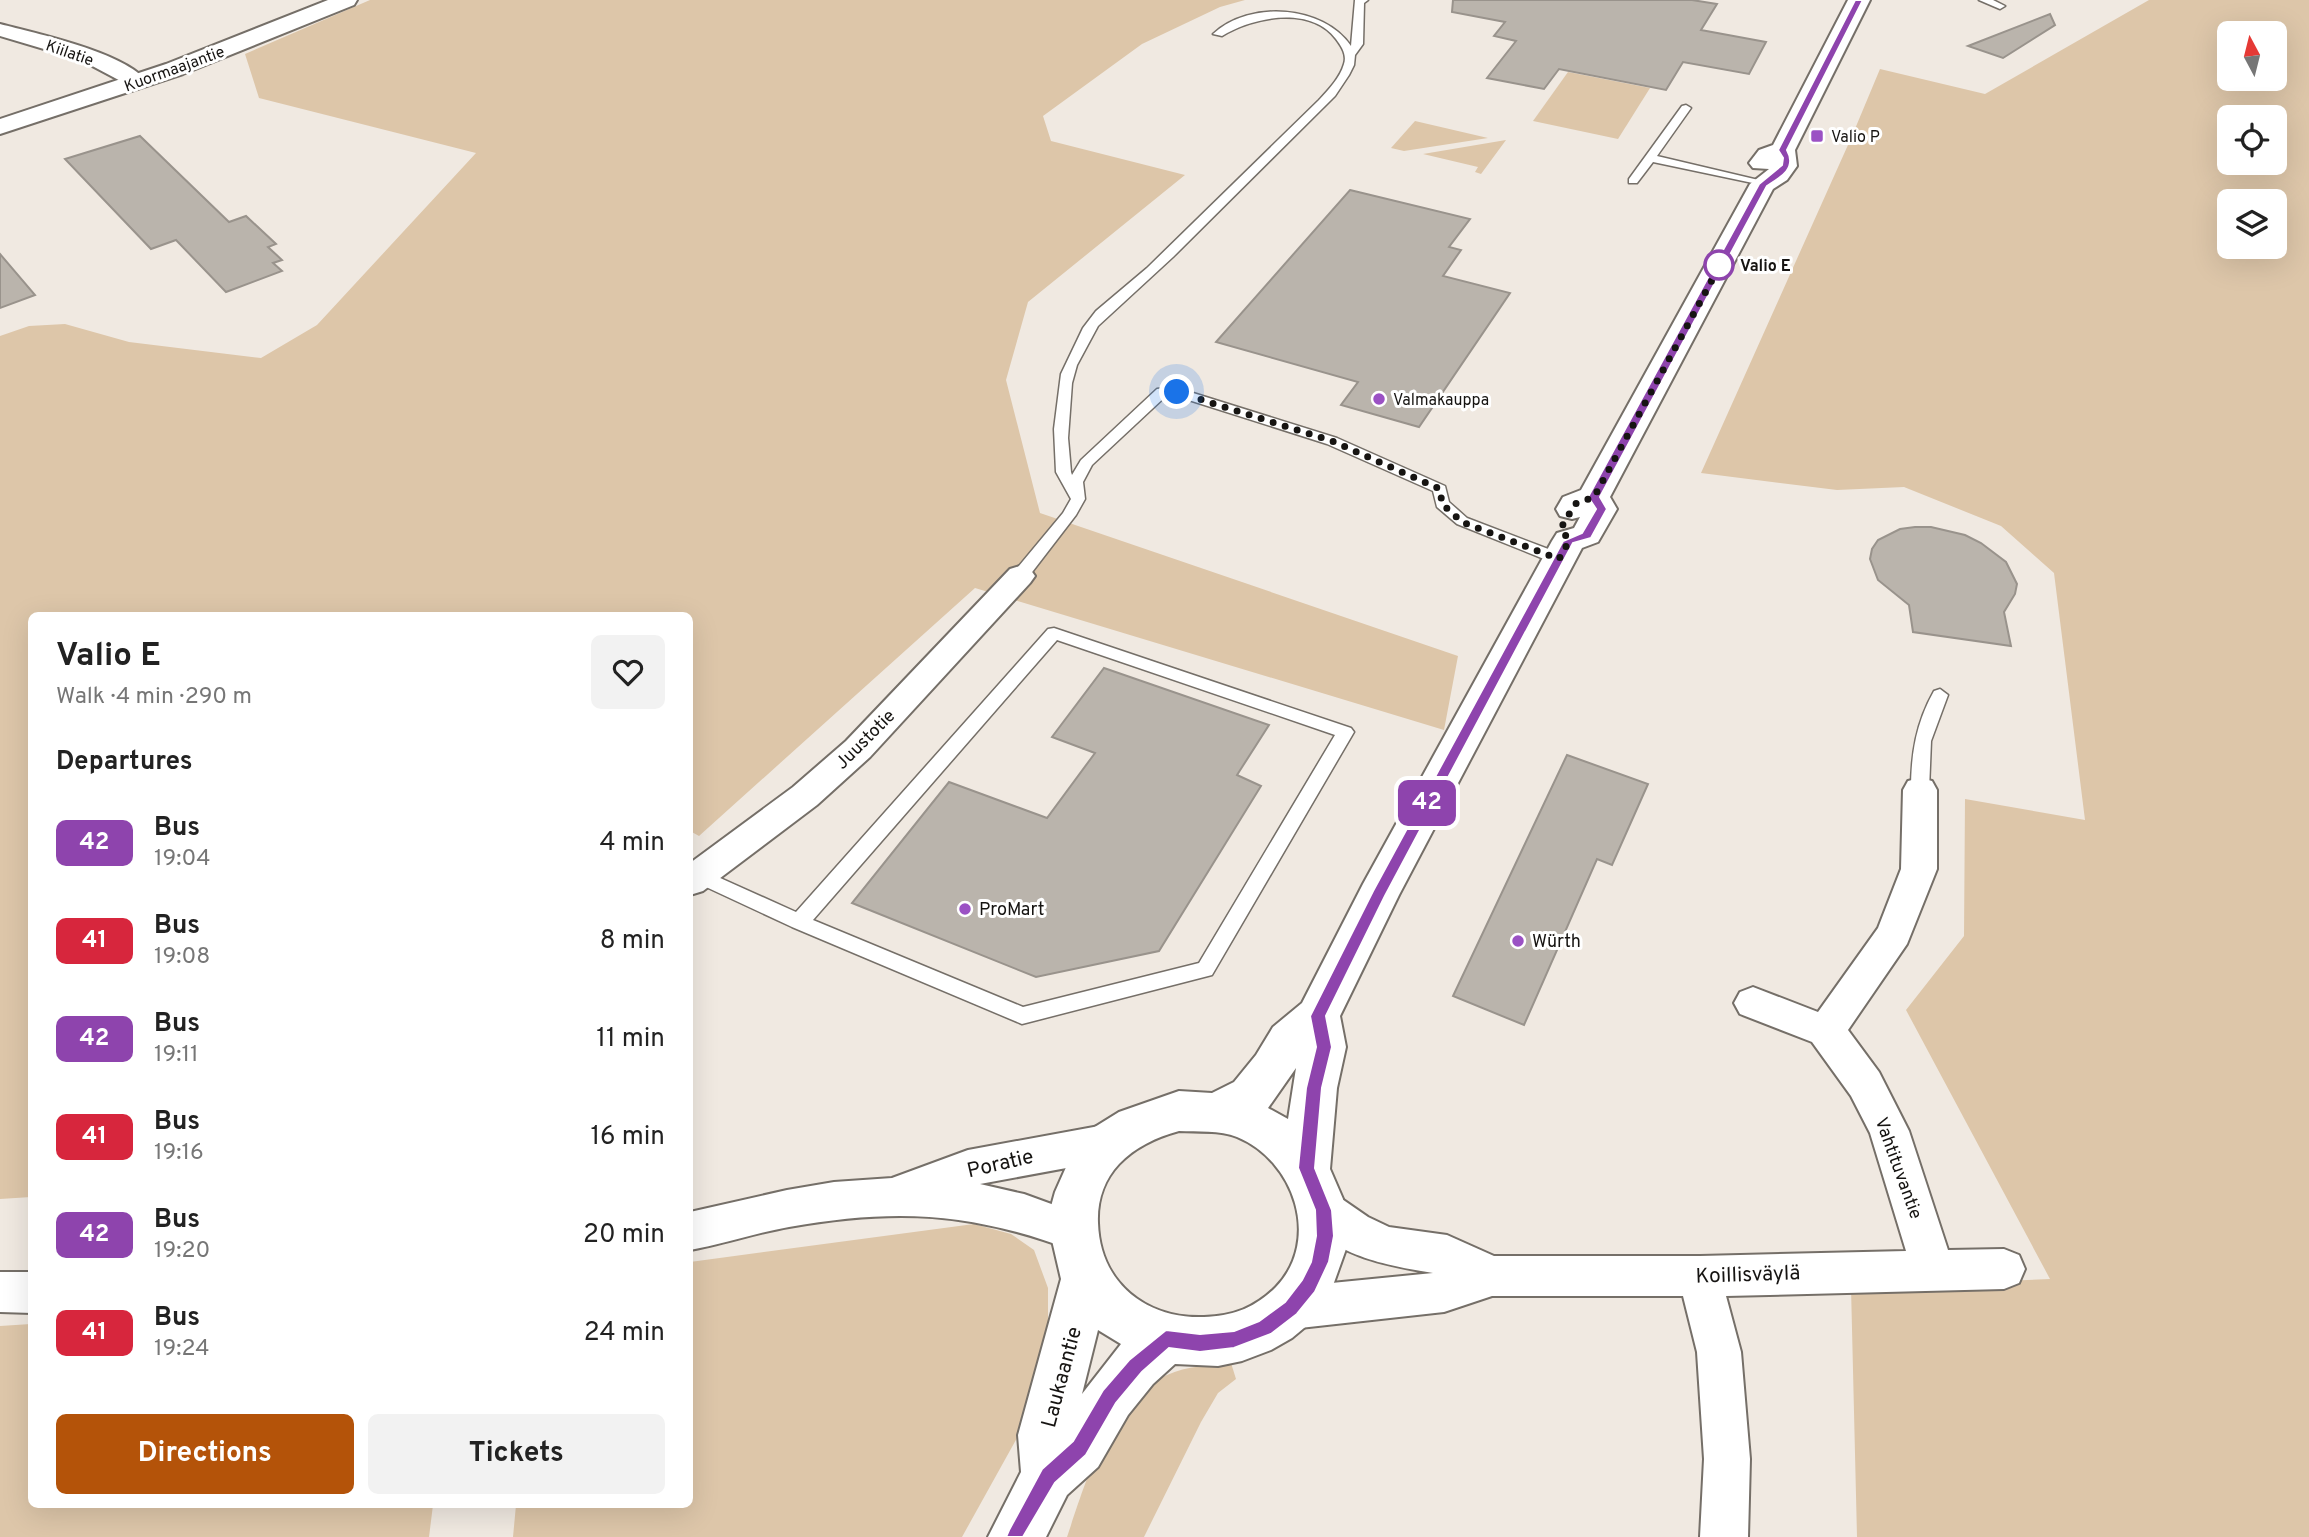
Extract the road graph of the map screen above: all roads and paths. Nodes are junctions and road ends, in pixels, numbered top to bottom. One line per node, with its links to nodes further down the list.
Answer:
1 (345, 0): 9 (main road, Kuormaajantie)
2 (1859, 0): 14 (main road)
3 (1984, 0): 5 (lane)
4 (1359, 1): 8 (lane)
5 (2000, 6)
6 (0, 30): 9 (street, Kiilatie)
7 (1218, 34): 8 (lane)
8 (1350, 54): 15 (lane)
9 (137, 82): 11 (main road, Kuormaajantie)
10 (1686, 107): 12 (lane)
11 (0, 127)
12 (1650, 158): 13 (lane); 14 (lane)
13 (1633, 181)
14 (1763, 184): 16 (main road)
15 (1077, 493): 16 (lane); 17 (lane)
16 (1564, 550): 23 (main road)
17 (1020, 576): 20 (street, Juustotie)
18 (1940, 695): 19 (lane)
19 (1920, 790): 24 (street)
20 (694, 878): 21 (lane)
21 (799, 922): 21 (lane)
22 (1753, 1003): 24 (street)
23 (1318, 1016): 25 (main road); 27 (main road)
24 (1826, 1031): 34 (street, Vahtituvantie)
25 (1218, 1112): 26 (main road); 27 (main road)
26 (1110, 1142): 28 (street, Poratie); 32 (main road)
27 (1315, 1189): 35 (street, Koillisväylä); 40 (main road)
28 (892, 1194): 29 (street, Poratie); 32 (street, Poratie)
29 (752, 1215): 30 (street, Poratie); 31 (street, Poratie)
30 (693, 1218)
31 (693, 1230)
32 (1072, 1231): 37 (main road)
33 (2004, 1269): 34 (street, Koillisväylä)
34 (1934, 1270): 36 (street, Koillisväylä)
35 (1492, 1276): 36 (street, Koillisväylä); 40 (street, Koillisväylä)
36 (1700, 1276): 44 (street)
37 (1086, 1279): 41 (main road); 42 (main road, Laukaantie)
38 (0, 1292): 39 (street)
39 (28, 1293)
40 (1291, 1308): 41 (main road)
41 (1166, 1338): 42 (main road, Laukaantie)
42 (1048, 1476): 43 (main road, Laukaantie)
43 (1016, 1537)
44 (1724, 1537)

